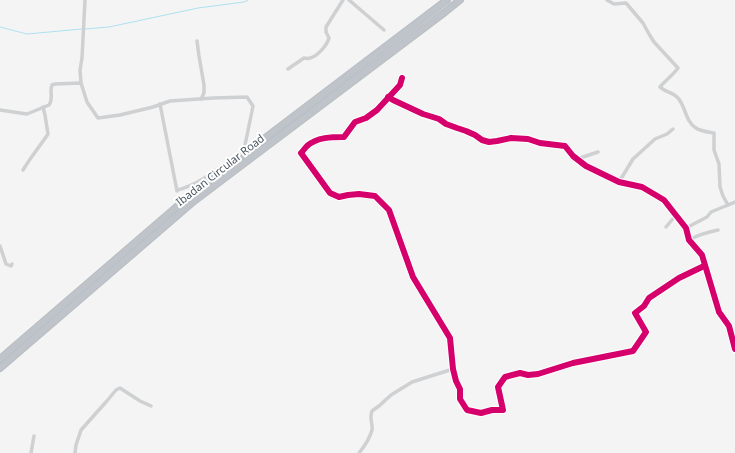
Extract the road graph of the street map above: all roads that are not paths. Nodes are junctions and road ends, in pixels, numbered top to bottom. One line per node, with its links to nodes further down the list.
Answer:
1 (84, 0): 11 (street)
2 (343, 0): 9 (street)
3 (349, 0): 7 (street)
4 (447, 0): 33 (highway, Ibadan Circular Road)
5 (460, 0): 34 (highway, Ibadan Circular Road)
6 (607, 0): 23 (street)
7 (384, 30)
8 (197, 41): 13 (street)
9 (288, 69)
10 (402, 78): 12 (street)
11 (80, 83): 14 (street); 15 (street)
12 (388, 97): 19 (street); 35 (street)
13 (201, 99): 14 (street); 14 (street)
14 (160, 104)
15 (43, 107): 16 (street); 20 (street)
16 (0, 110)
17 (673, 129): 21 (street)
18 (598, 152): 19 (street)
19 (577, 159): 21 (street)
20 (23, 170)
21 (620, 182): 24 (street)
22 (735, 202): 23 (street)
23 (728, 205): 26 (street)
24 (676, 215): 25 (street); 26 (street)
25 (666, 227)
26 (686, 228): 28 (street)
27 (718, 230): 28 (street)
28 (689, 240): 31 (street)
29 (0, 246): 30 (street)
30 (12, 264)
31 (704, 266): 32 (street); 35 (street)
32 (735, 349)
33 (0, 359)
34 (0, 368)
35 (453, 369): 40 (street)
36 (151, 406): 39 (street)
37 (34, 436): 38 (street)
38 (30, 453)
39 (75, 453)
40 (359, 453)

